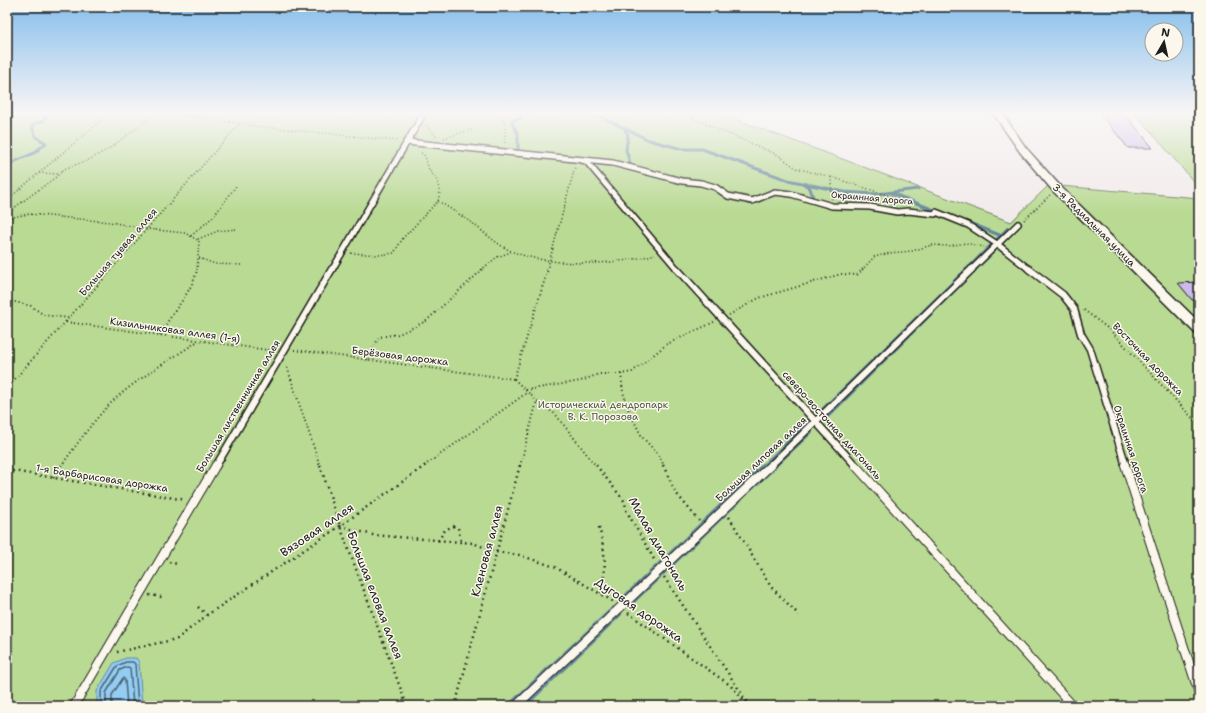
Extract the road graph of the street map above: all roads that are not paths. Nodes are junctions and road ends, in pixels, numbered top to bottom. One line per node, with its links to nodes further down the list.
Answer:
1 (405, 146): 10 (lane, Большая лиственничная аллея)
2 (455, 146): 4 (lane, Окраинная дорога)
3 (1020, 146): 7 (street, 3-я Радиальная улица)
4 (578, 159): 6 (lane, Окраинная дорога); 8 (lane, северо-восточная диагональ)
5 (1018, 224): 6 (lane, Большая липовая аллея)
6 (995, 246): 8 (lane, Большая липовая аллея); 9 (lane, Окраинная дорога)
7 (1199, 330)
8 (816, 422): 11 (lane, Большая липовая аллея); 12 (lane, северо-восточная диагональ)
9 (1199, 693)
10 (74, 706)
11 (516, 706)
12 (1073, 706)

